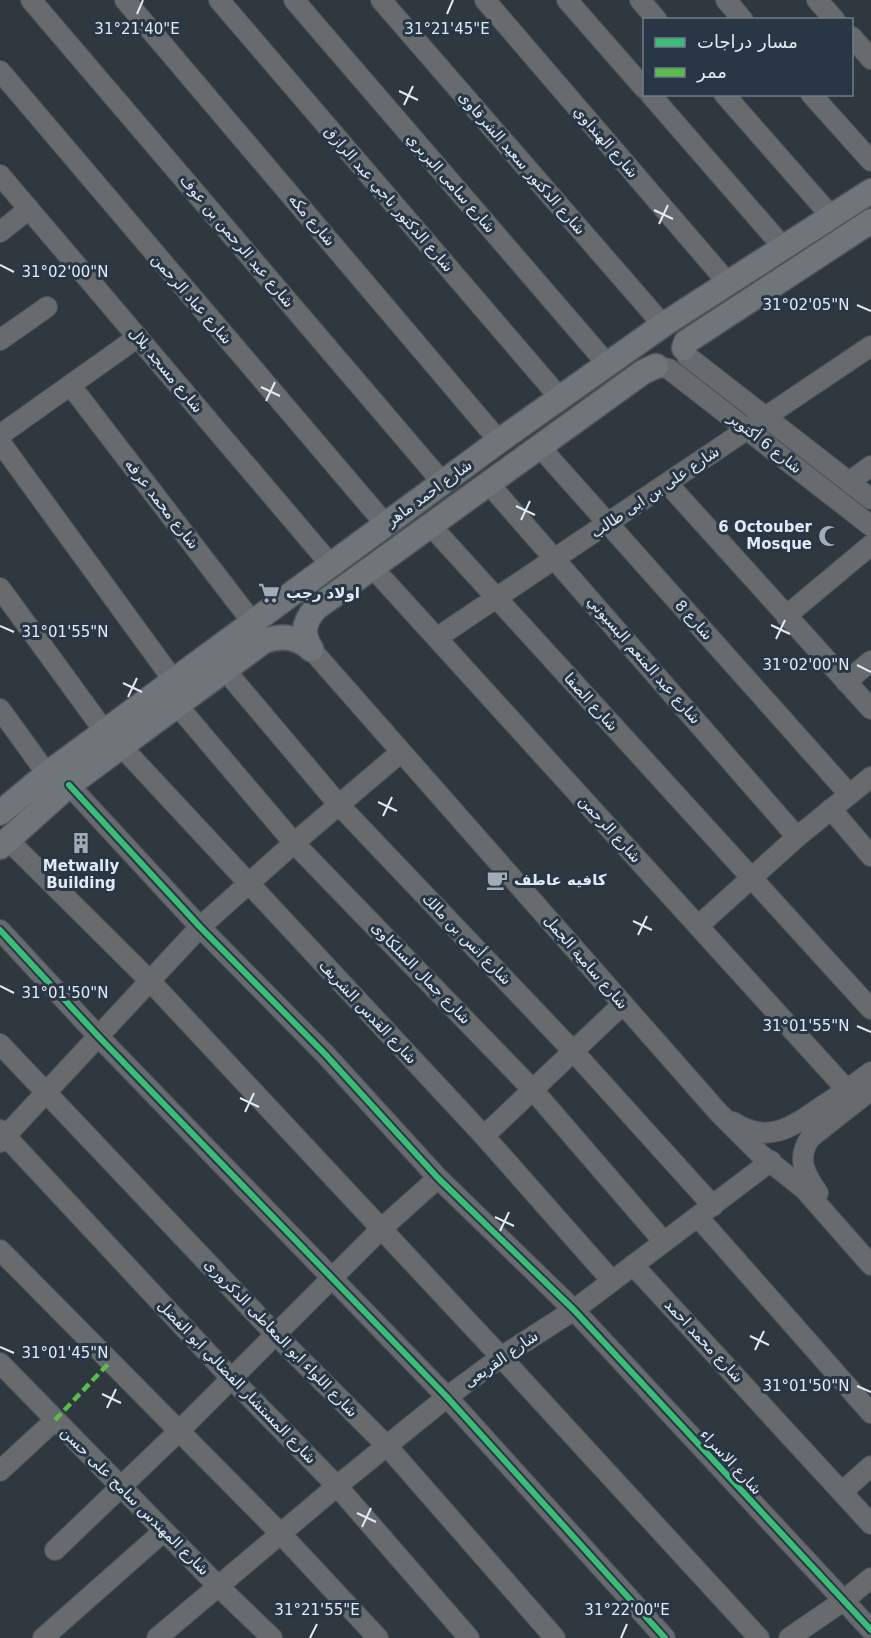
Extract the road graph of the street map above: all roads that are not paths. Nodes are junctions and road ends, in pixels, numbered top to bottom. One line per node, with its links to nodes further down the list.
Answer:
1 (31, 0): 46 (street, شارع عبد الرحمن بن عوف)
2 (125, 0): 41 (street, شارع مكه)
3 (219, 0): 37 (street, شارع الدكتور ناجي عبد الرازق)
4 (294, 0): 34 (street, شارع سامى البربري)
5 (381, 0): 29 (street, شارع الدكتور سعيد الشرقاوى)
6 (484, 0): 27 (street, شارع الهنداوي)
7 (567, 0): 15 (street)
8 (640, 0): 10 (street)
9 (726, 0): 11 (street)
10 (655, 18)
11 (741, 18)
12 (853, 39): 13 (street)
13 (871, 59)
14 (0, 71): 51 (street, شارع عباد الرحمن)
15 (643, 86)
16 (652, 96): 26 (street)
17 (726, 96): 23 (street)
18 (813, 96): 19 (street)
19 (871, 161)
20 (0, 175): 22 (street, شارع مسجد بلال)
21 (871, 190): 23 (main road, شارع احمد ماهر)
22 (29, 209): 25 (street); 30 (street, شارع مسجد بلال)
23 (831, 216): 26 (main road, شارع احمد ماهر)
24 (871, 222): 33 (main road)
25 (0, 232)
26 (783, 247): 27 (main road, شارع احمد ماهر)
27 (728, 283): 29 (main road, شارع احمد ماهر)
28 (47, 307): 31 (street)
29 (663, 326): 34 (main road, شارع احمد ماهر)
30 (138, 338): 36 (street); 56 (street, شارع مسجد بلال)
31 (0, 340)
32 (871, 346): 38 (street, شارع على بن ابى طالب)
33 (684, 348): 38 (street, شارع 6 أكتوبر)
34 (608, 365): 37 (main road, شارع احمد ماهر)
35 (656, 366): 39 (street, شارع 6 أكتوبر); 43 (main road, شارع احمد ماهر)
36 (71, 386): 40 (street); 63 (street, شارع محمد عرفه)
37 (560, 398): 41 (main road, شارع احمد ماهر)
38 (766, 417): 39 (street, شارع على بن ابى طالب); 45 (street, شارع 6 أكتوبر)
39 (747, 429): 48 (street, شارع على بن ابى طالب); 53 (street, شارع 6 أكتوبر)
40 (0, 435)
41 (499, 441): 46 (main road, شارع احمد ماهر)
42 (0, 442): 68 (street)
43 (539, 446): 47 (main road, شارع احمد ماهر); 50 (street, شارع 8)
44 (871, 466): 45 (street)
45 (849, 482): 49 (street, شارع 6 أكتوبر)
46 (443, 483): 51 (main road, شارع احمد ماهر)
47 (489, 484): 52 (main road, شارع احمد ماهر); 55 (street, شارع عبد المنعم البسيوني)
48 (668, 484): 50 (street, شارع على بن ابى طالب); 62 (street)
49 (871, 499)
50 (608, 524): 55 (street, شارع على بن ابى طالب); 78 (street, شارع 8)
51 (386, 525): 56 (main road, شارع احمد ماهر)
52 (431, 526): 57 (main road, شارع احمد ماهر); 60 (street, شارع الصفا)
53 (871, 526)
54 (871, 545): 62 (street)
55 (556, 558): 60 (street, شارع على بن ابى طالب); 82 (street, شارع عبد المنعم البسيوني)
56 (331, 565): 59 (main road, شارع احمد ماهر)
57 (374, 568): 61 (main road, شارع احمد ماهر); 64 (street, شارع الرحمن)
58 (0, 588): 73 (street, شارع القدس الشريف)
59 (301, 588): 61 (main road); 63 (main road, شارع احمد ماهر)
60 (497, 598): 64 (street, شارع على بن ابى طالب); 86 (street, شارع الصفا)
61 (316, 608): 65 (main road)
62 (786, 616): 69 (street)
63 (253, 623): 68 (main road, شارع احمد ماهر)
64 (438, 638): 88 (street, شارع الرحمن)
65 (311, 649): 67 (main road, شارع احمد ماهر); 74 (street, شارع سامية الجمل)
66 (871, 661): 69 (street)
67 (225, 670): 70 (main road, شارع احمد ماهر); 79 (street, شارع أنس بن مالك)
68 (174, 681): 73 (main road, شارع احمد ماهر)
69 (846, 682): 72 (street)
70 (177, 705): 73 (main road, شارع احمد ماهر); 84 (street, شارع جمال السلكاوى)
71 (0, 709): 75 (street)
72 (871, 709)
73 (113, 739): 75 (main road, شارع احمد ماهر); 77 (main road, شارع احمد ماهر); 87 (street, شارع القدس الشريف)
74 (401, 752): 79 (street); 92 (street, شارع سامية الجمل)
75 (47, 774): 81 (main road, شارع احمد ماهر)
76 (871, 777): 78 (street)
77 (69, 785): 83 (main road, شارع احمد ماهر); 89 (street, شارع الاسراء)
78 (849, 794): 80 (street)
79 (339, 805): 84 (street); 96 (street, شارع أنس بن مالك)
80 (831, 809): 82 (street); 85 (street)
81 (0, 813)
82 (797, 837): 86 (street)
83 (4, 843): 91 (street)
84 (294, 843): 87 (street); 98 (street, شارع جمال السلكاوى)
85 (871, 856)
86 (751, 878): 88 (street); 93 (street, شارع الصفا)
87 (249, 884): 89 (street); 104 (street, شارع القدس الشريف)
88 (698, 926): 99 (street, شارع الرحمن)
89 (201, 927): 91 (street); 106 (street, شارع الاسراء)
90 (0, 930): 94 (street)
91 (151, 982): 94 (street); 109 (street)
92 (623, 1004): 96 (street); 102 (street, شارع سامية الجمل)
93 (871, 1009)
94 (98, 1036): 101 (street); 114 (street)
95 (0, 1044): 101 (street, شارع اللواء ابو المعاطى الدكرورى)
96 (573, 1051): 98 (street); 107 (street, شارع أنس بن مالك)
97 (871, 1072): 99 (street)
98 (533, 1090): 104 (street); 110 (street, شارع جمال السلكاوى)
99 (847, 1090): 102 (street)
100 (871, 1090): 108 (street)
101 (45, 1093): 103 (street); 117 (street, شارع اللواء ابو المعاطى الدكرورى)
102 (718, 1112): 105 (street, شارع سامية الجمل)
103 (2, 1136): 120 (street, شارع المستشار الفضالي ابو الفضل)
104 (484, 1136): 115 (street, شارع القدس الشريف)
105 (771, 1161): 107 (street, شارع القريعى); 108 (street, شارع سامية الجمل)
106 (438, 1178): 109 (street); 116 (street, شارع الاسراء)
107 (705, 1211): 110 (street, شارع القريعى); 122 (street, شارع أنس بن مالك)
108 (838, 1228): 112 (street, شارع سامية الجمل)
109 (381, 1229): 114 (street); 118 (street)
110 (663, 1242): 113 (street, شارع القريعى)
111 (0, 1250): 124 (street)
112 (870, 1262)
113 (633, 1265): 115 (street, شارع القريعى); 130 (street, شارع محمد احمد)
114 (331, 1278): 117 (street); 121 (street)
115 (612, 1281): 116 (street, شارع القريعى)
116 (574, 1310): 118 (street, شارع القريعى); 137 (street, شارع الاسراء)
117 (276, 1335): 120 (street); 125 (street, شارع اللواء ابو المعاطى الدكرورى)
118 (501, 1357): 121 (street, شارع القريعى); 147 (street)
119 (0, 1363): 123 (street, شارع المهندس سامح على حسن)
120 (231, 1378): 124 (street); 128 (street, شارع المستشار الفضالي ابو الفضل)
121 (447, 1397): 125 (street, شارع القريعى); 146 (street)
122 (871, 1413)
123 (55, 1420): 126 (street); 129 (street, شارع المهندس سامح على حسن)
124 (179, 1431): 129 (street); 133 (street)
125 (387, 1446): 128 (street, شارع القريعى); 145 (street, شارع اللواء ابو المعاطى الدكرورى)
126 (3, 1462)
127 (871, 1466): 130 (street)
128 (337, 1486): 133 (street, شارع القريعى); 144 (street, شارع المستشار الفضالي ابو الفضل)
129 (121, 1487): 132 (street, شارع المهندس سامح على حسن); 134 (street)
130 (842, 1492): 131 (street, شارع محمد احمد)
131 (871, 1524)
132 (164, 1531): 136 (street, شارع المهندس سامح على حسن); 140 (street)
133 (281, 1534): 136 (street, شارع القريعى); 143 (street)
134 (55, 1550)
135 (871, 1578): 137 (street)
136 (219, 1587): 141 (street, شارع القريعى); 142 (street, شارع المهندس سامح على حسن)
137 (843, 1601): 138 (street, شارع الاسراء); 139 (street)
138 (871, 1630)
139 (795, 1636)
140 (42, 1638)
141 (157, 1638)
142 (272, 1638)
143 (378, 1638)
144 (469, 1638)
145 (555, 1638)
146 (665, 1638)
147 (759, 1638)

